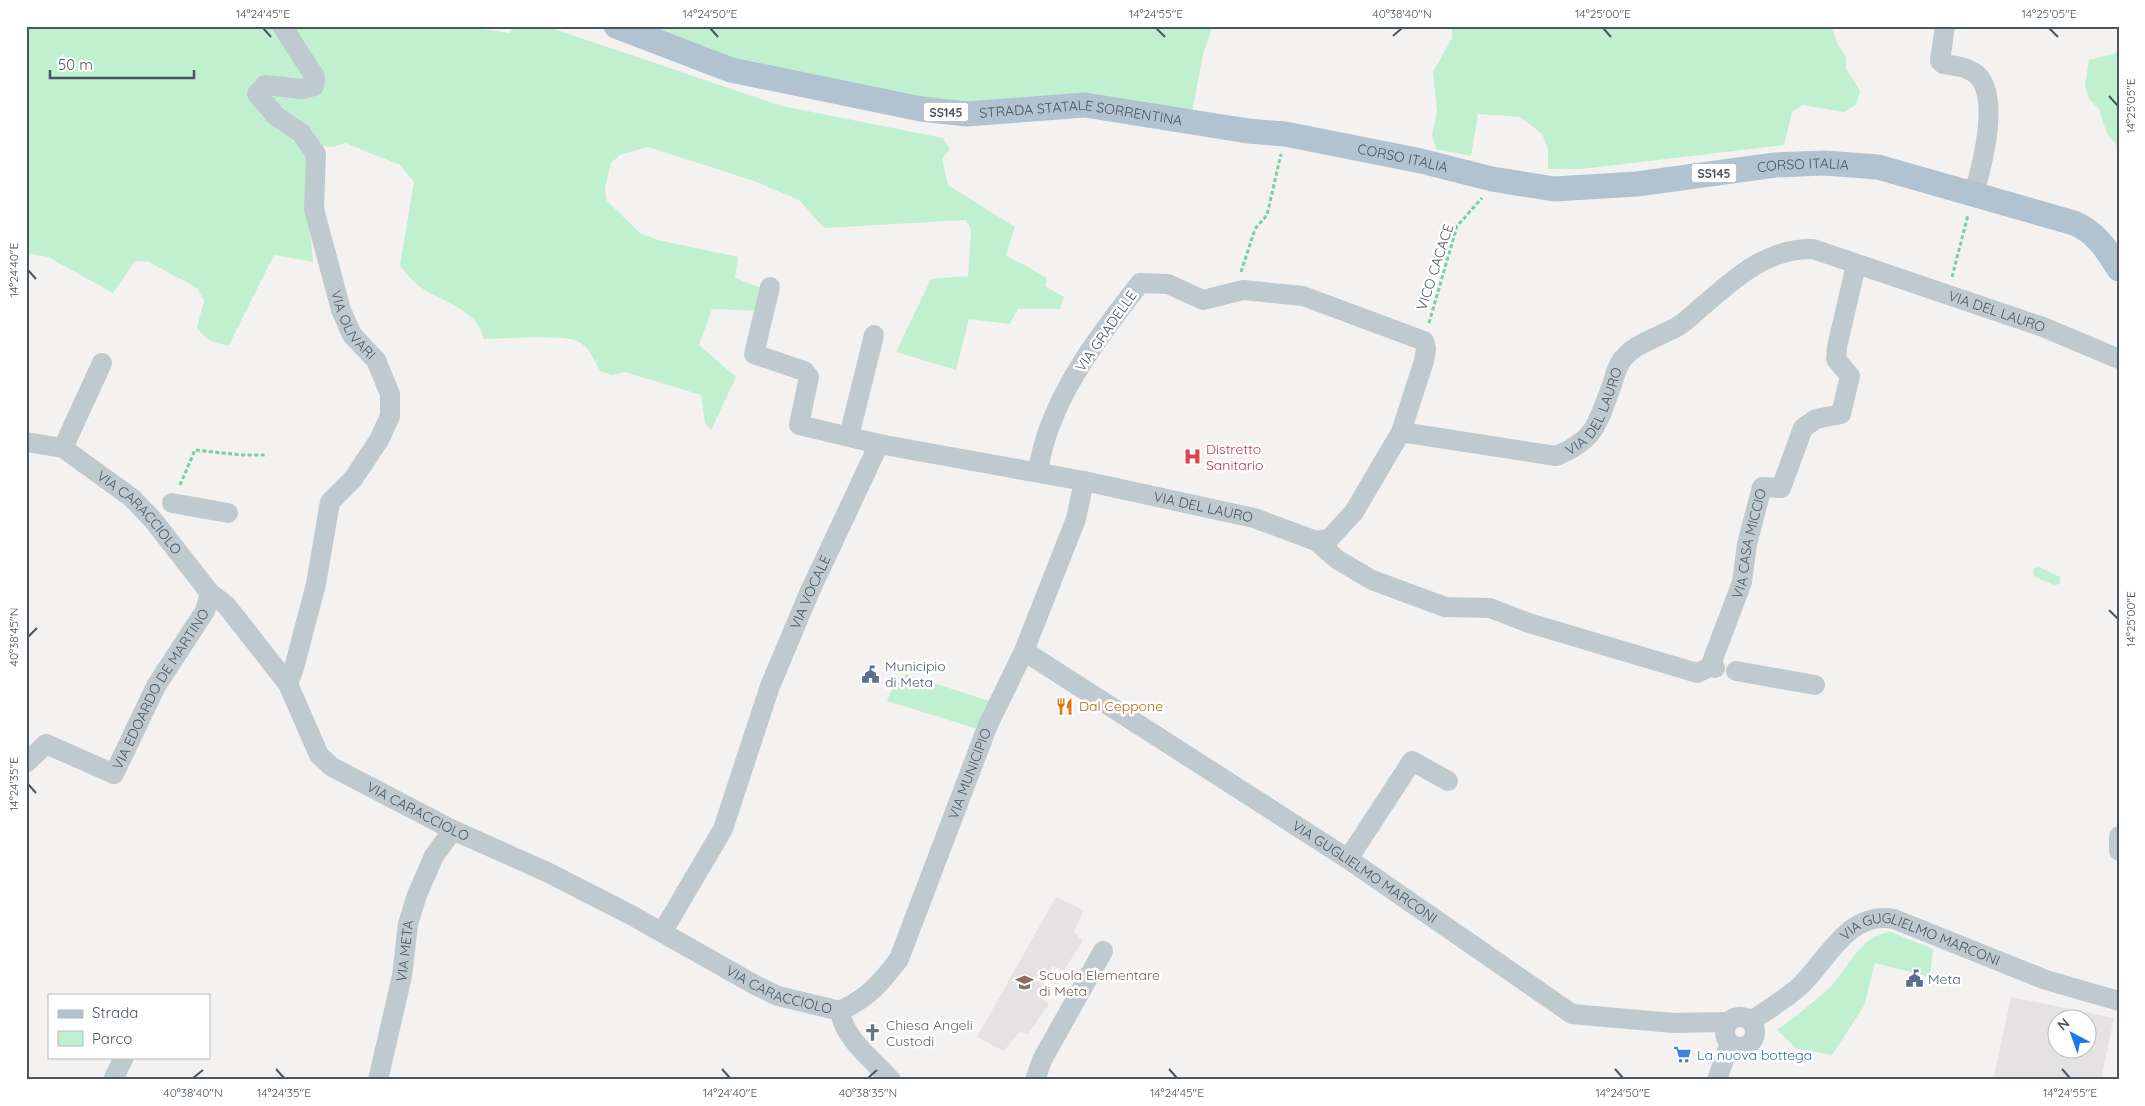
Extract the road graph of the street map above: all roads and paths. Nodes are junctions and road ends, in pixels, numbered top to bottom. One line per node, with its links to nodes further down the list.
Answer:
1 (282, 26): 30 (street, VIA OLIVARI)
2 (616, 26): 4 (main road, STRADA STATALE SORRENTINA / SS145)
3 (1945, 26): 6 (street)
4 (1285, 134): 5 (main road, CORSO ITALIA / SS145); 10 (path)
5 (1492, 179): 6 (main road, CORSO ITALIA / SS145); 13 (path, VICO CACACE)
6 (1974, 193): 8 (main road, CORSO ITALIA / SS145); 11 (path)
7 (1856, 265): 11 (street, VIA DEL LAURO); 16 (street, VIA DEL LAURO); 26 (street, VIA CASA MICCIO)
8 (2119, 269)
9 (770, 287): 17 (street)
10 (1234, 292): 13 (street, VIA GRADELLE); 22 (street, VIA GRADELLE)
11 (1947, 295): 14 (street, VIA DEL LAURO)
12 (874, 335): 17 (street)
13 (1424, 340): 16 (street)
14 (2119, 359)
15 (102, 363): 20 (street)
16 (1401, 432): 26 (street)
17 (849, 436): 19 (street)
18 (26, 442): 20 (street, VIA CARACCIOLO)
19 (879, 444): 22 (street); 38 (street, VIA VOCALE)
20 (63, 448): 27 (street, VIA CARACCIOLO)
21 (266, 455): 24 (path)
22 (1038, 471): 23 (street)
23 (1084, 480): 26 (street, VIA DEL LAURO); 28 (street, VIA MUNICIPIO)
24 (172, 503): 25 (street)
25 (228, 513)
26 (1316, 541)
27 (210, 593): 30 (street, VIA CARACCIOLO); 32 (street, VIA EDOARDO DE MARTINO)
28 (1024, 651): 37 (street, VIA GUGLIELMO MARCONI); 41 (street, VIA MUNICIPIO)
29 (1736, 671): 31 (street)
30 (288, 684): 34 (street, VIA CARACCIOLO)
31 (1815, 685)
32 (26, 763)
33 (1448, 781): 37 (street)
34 (453, 830): 38 (street, VIA CARACCIOLO); 47 (street, VIA META)
35 (2119, 836): 36 (street)
36 (2119, 851)
37 (1348, 859): 43 (street, VIA GUGLIELMO MARCONI)
38 (663, 931): 41 (street, VIA CARACCIOLO)
39 (1103, 951): 49 (street)
40 (2119, 1001): 42 (street, VIA GUGLIELMO MARCONI)
41 (840, 1011): 48 (street, VIA CARACCIOLO)
42 (1751, 1021): 43 (street); 44 (street)
43 (1728, 1022): 44 (street)
44 (1730, 1043): 50 (street)
45 (124, 1058): 46 (street)
46 (113, 1080)
47 (378, 1080)
48 (891, 1080)
49 (1035, 1080)
50 (1717, 1080)

